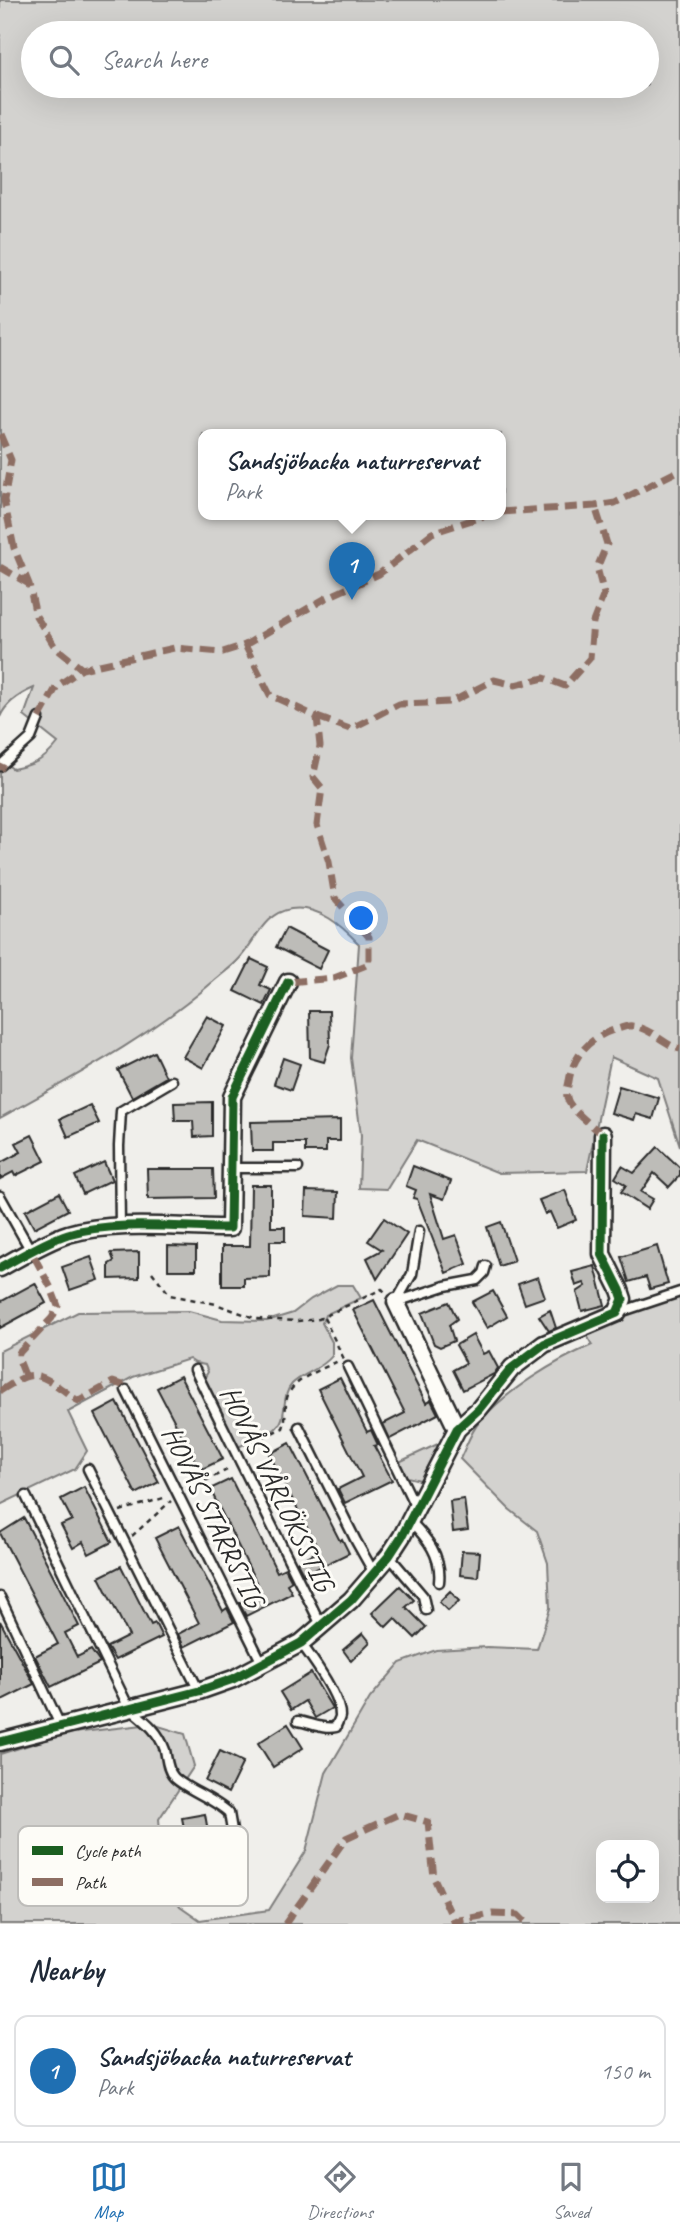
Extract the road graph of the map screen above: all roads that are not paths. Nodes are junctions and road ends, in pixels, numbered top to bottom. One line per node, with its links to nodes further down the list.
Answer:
1 (38, 718): 2 (lane)
2 (0, 765)
3 (288, 982): 6 (street)
4 (172, 1081): 9 (lane)
5 (603, 1135): 16 (street)
6 (230, 1168): 7 (lane); 9 (street)
7 (298, 1168)
8 (0, 1196): 11 (lane)
9 (120, 1227): 11 (street)
10 (419, 1231): 15 (lane)
11 (31, 1251): 13 (street)
12 (486, 1266): 15 (lane)
13 (0, 1268)
14 (680, 1292): 16 (lane)
15 (396, 1302): 21 (street)
16 (617, 1313): 21 (street)
17 (348, 1367): 24 (lane)
18 (195, 1370): 30 (lane, HOVÅS VÅRLÖKSSTIG)
19 (126, 1390): 32 (lane, HOVÅS STARRSTIG)
20 (299, 1427): 26 (lane)
21 (457, 1429): 24 (street)
22 (89, 1469): 33 (lane)
23 (26, 1496): 34 (lane)
24 (413, 1514): 25 (street); 27 (lane)
25 (389, 1556): 26 (street); 29 (lane)
26 (374, 1573): 30 (street)
27 (439, 1582)
28 (0, 1597): 36 (lane)
29 (426, 1610)
30 (321, 1625): 31 (street)
31 (301, 1643): 32 (street); 35 (lane)
32 (262, 1662): 33 (street)
33 (199, 1691): 34 (street)
34 (129, 1709): 36 (street); 38 (lane)
35 (298, 1721)
36 (60, 1725): 37 (street)
37 (0, 1742)
38 (231, 1826)

